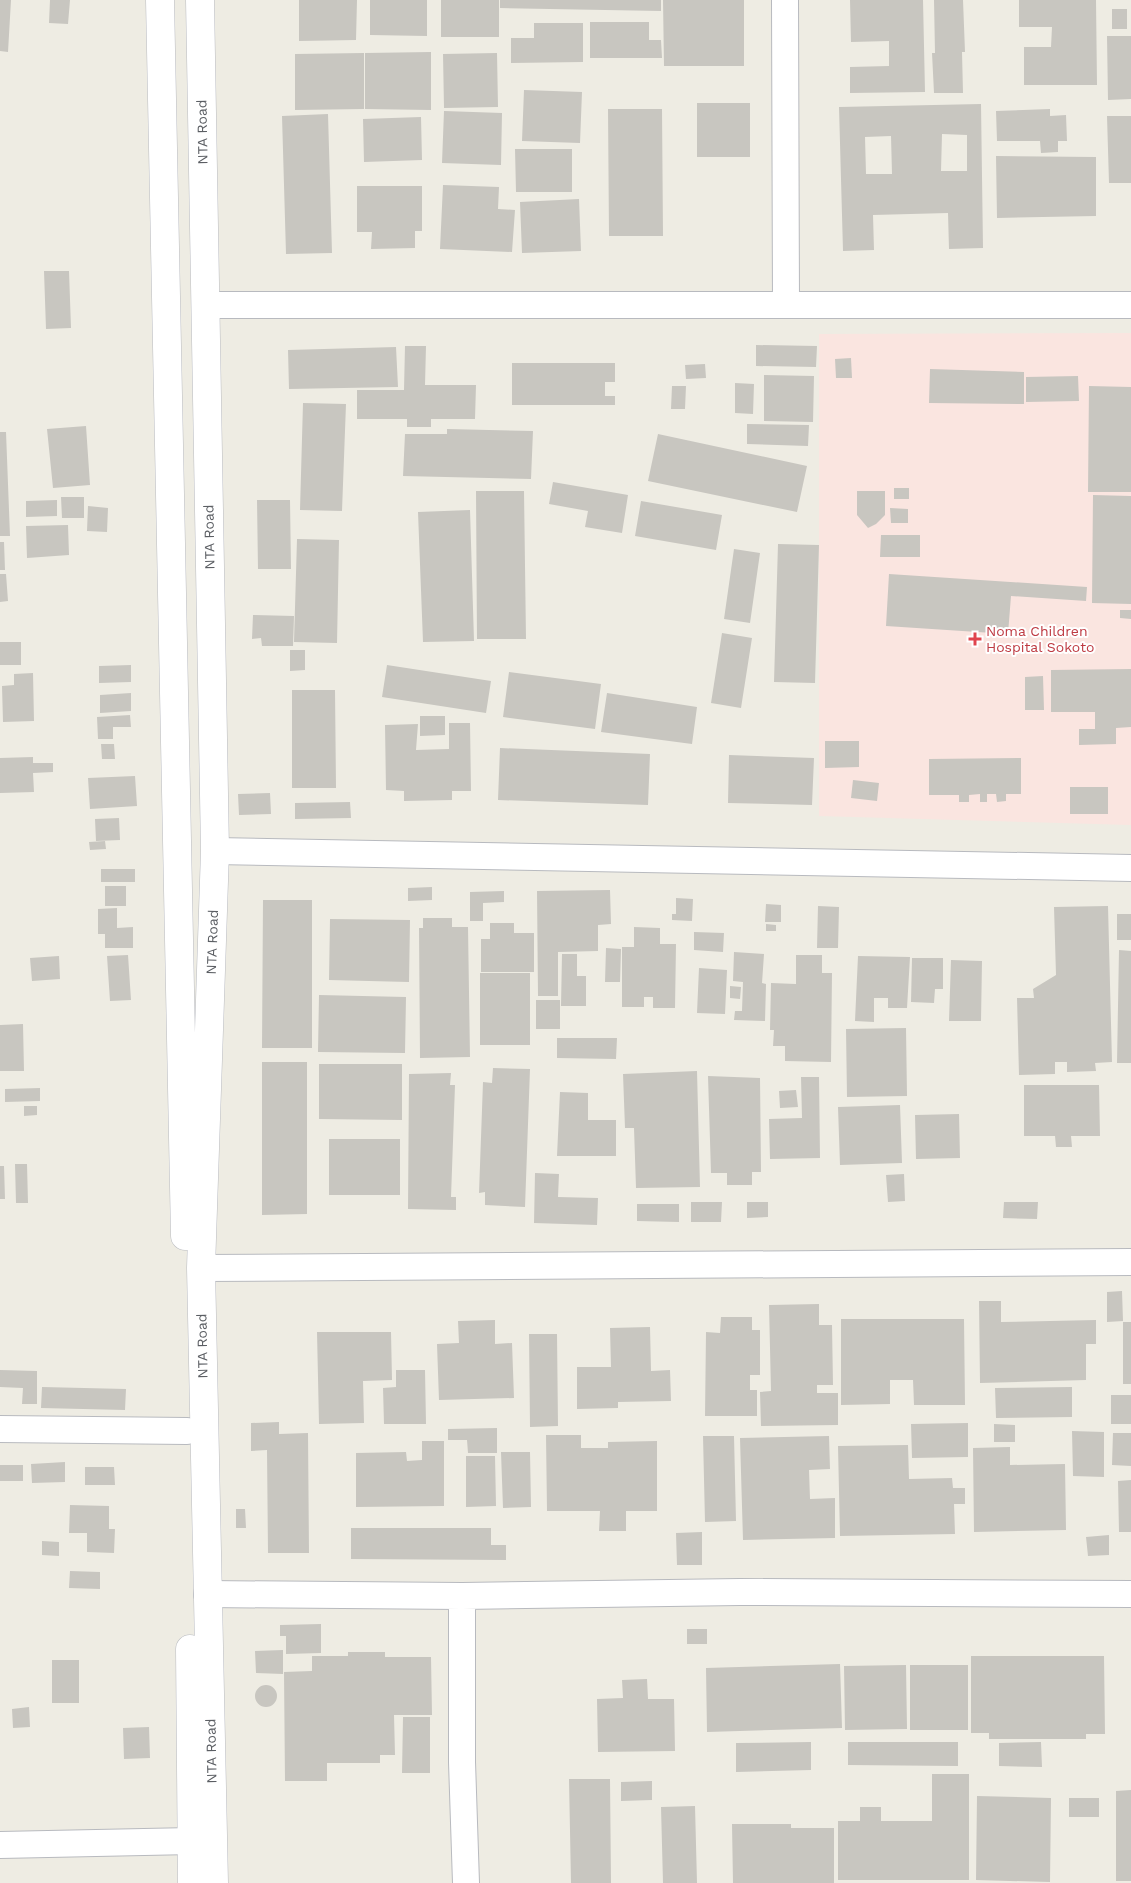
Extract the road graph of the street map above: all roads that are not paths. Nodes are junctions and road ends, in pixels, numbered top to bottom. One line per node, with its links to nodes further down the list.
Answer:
1 (160, 0): 12 (main road, NTA Road)
2 (200, 0): 5 (main road, NTA Road)
3 (785, 0): 4 (street)
4 (786, 304): 5 (street); 6 (street)
5 (204, 305): 7 (main road, NTA Road)
6 (1131, 305)
7 (215, 852): 8 (street); 10 (main road, NTA Road)
8 (1131, 868)
9 (1131, 1262): 10 (street)
10 (201, 1268): 13 (main road, NTA Road)
11 (0, 1429): 12 (street)
12 (187, 1431): 16 (main road, NTA Road)
13 (207, 1594): 15 (street); 19 (main road, NTA Road)
14 (1131, 1594): 15 (street)
15 (462, 1596): 20 (street)
16 (192, 1841): 17 (street); 18 (main road, NTA Road)
17 (0, 1845)
18 (192, 1883)
19 (214, 1883)
20 (466, 1883)

